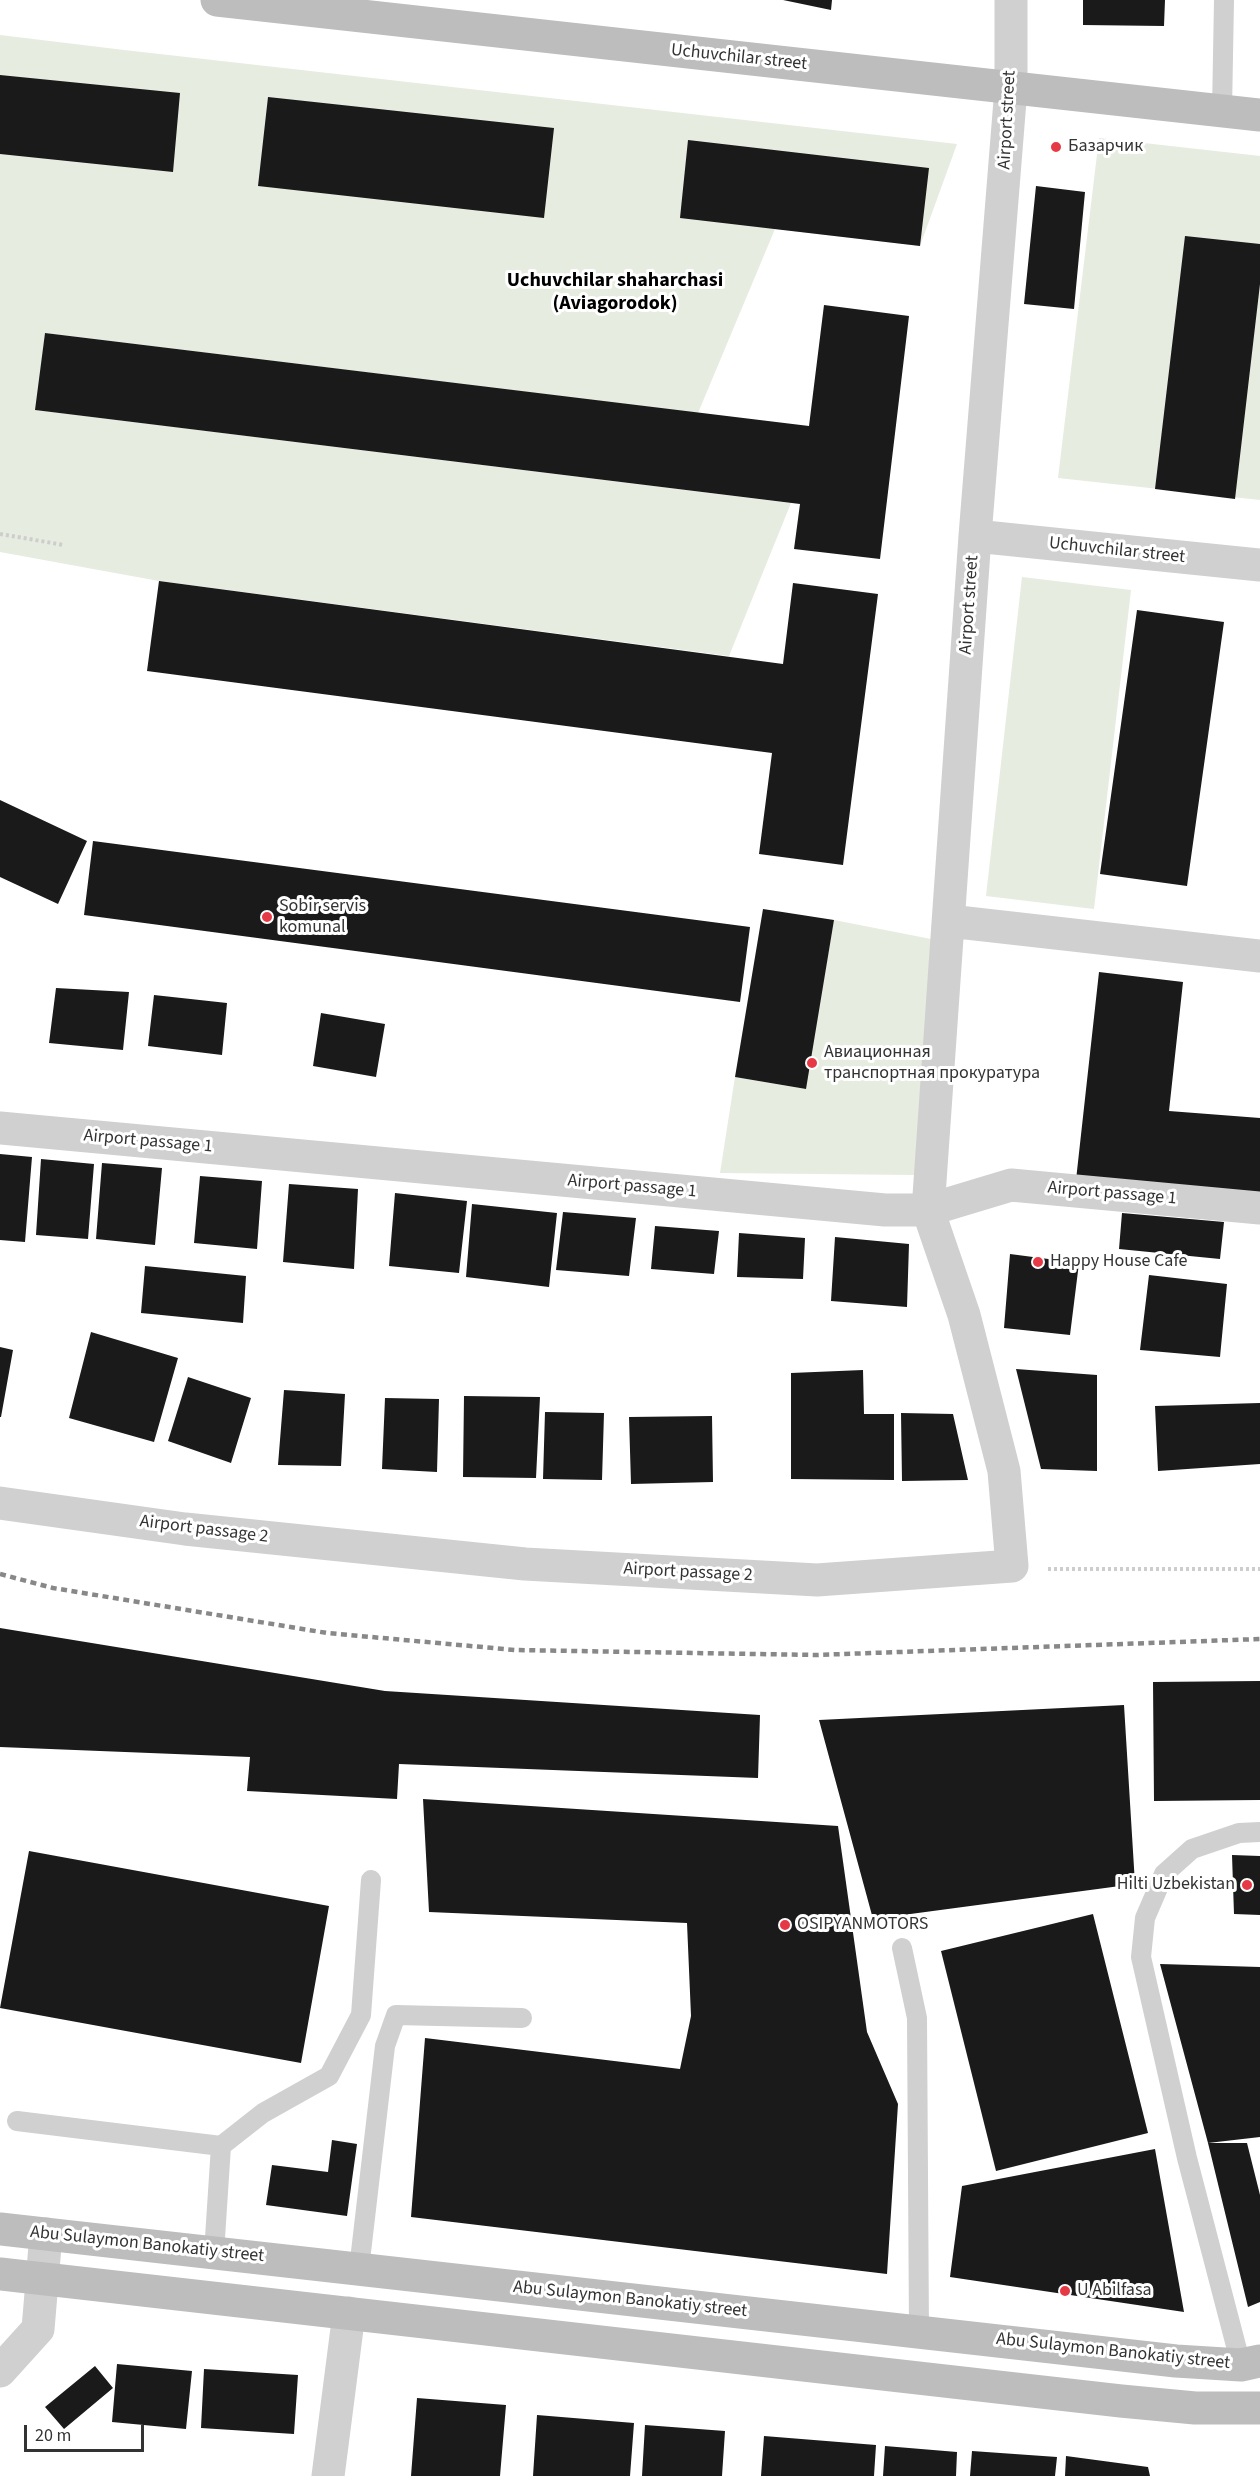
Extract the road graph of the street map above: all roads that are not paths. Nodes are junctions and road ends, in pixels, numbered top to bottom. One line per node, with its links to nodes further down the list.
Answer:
1 (217, 0): 4 (main road, Uchuvchilar street)
2 (1011, 0): 5 (street, Аirport street)
3 (1224, 0): 6 (lane)
4 (362, 8): 5 (main road, Uchuvchilar street)
5 (1011, 88): 6 (main road, Uchuvchilar street); 8 (street, Аirport street)
6 (1222, 111): 7 (main road, Uchuvchilar street)
7 (1260, 116)
8 (975, 536): 9 (street, Uchuvchilar street); 10 (street, Аirport street)
9 (1260, 565)
10 (949, 921): 11 (street); 14 (street, Аirport street)
11 (1260, 956)
12 (0, 1128): 14 (street, Аirport passage 1)
13 (1260, 1208): 14 (street, Аirport passage 1)
14 (928, 1210): 15 (street, Аirport passage 2)
15 (0, 1503)
16 (1260, 1832): 30 (lane)
17 (371, 1880): 21 (lane)
18 (902, 1948): 29 (lane)
19 (522, 2018): 25 (lane)
20 (17, 2121): 21 (lane)
21 (221, 2146): 24 (lane)
22 (0, 2229): 23 (main road, Abu Sulaymon Banokatiy street)
23 (46, 2234): 24 (main road, Abu Sulaymon Banokatiy street); 27 (street)
24 (214, 2253): 25 (main road, Abu Sulaymon Banokatiy street)
25 (358, 2269): 29 (main road, Abu Sulaymon Banokatiy street)
26 (0, 2274): 27 (main road)
27 (43, 2279): 28 (main road); 31 (street)
28 (349, 2313): 32 (main road); 33 (street)
29 (919, 2332): 30 (main road, Abu Sulaymon Banokatiy street)
30 (1250, 2363)
31 (0, 2371)
32 (1260, 2408)
33 (328, 2476)

